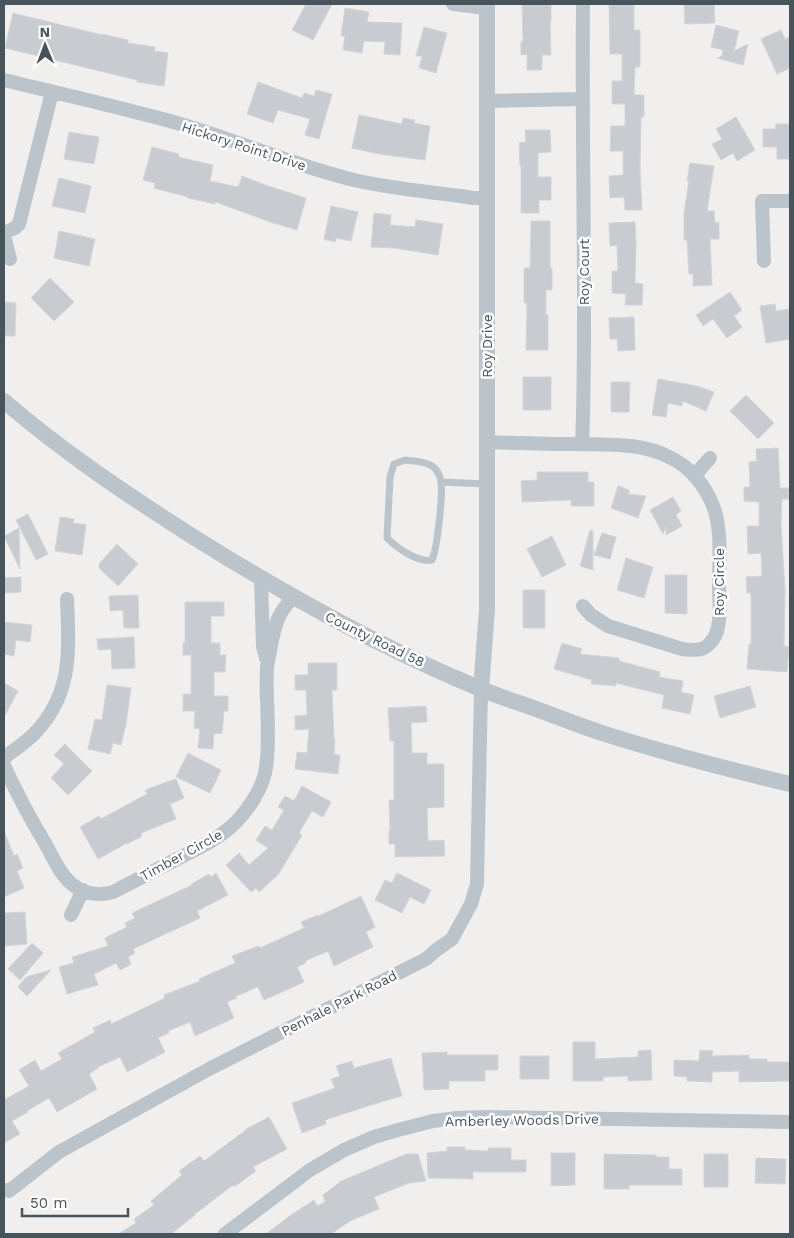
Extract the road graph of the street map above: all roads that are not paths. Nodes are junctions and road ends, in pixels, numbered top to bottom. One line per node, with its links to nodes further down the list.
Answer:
1 (453, 4): 3 (street)
2 (583, 4): 6 (street, Roy Court)
3 (487, 6): 7 (street, Roy Drive)
4 (4, 80): 5 (street, Hickory Point Drive)
5 (52, 92): 8 (street, Hickory Point Drive); 10 (street)
6 (582, 99): 7 (street); 15 (street, Roy Court)
7 (487, 101): 8 (street, Roy Drive)
8 (487, 198): 14 (street, Roy Drive)
9 (790, 201): 12 (street)
10 (4, 234): 11 (street)
11 (10, 259)
12 (764, 261)
13 (4, 401): 20 (street, County Road 58)
14 (487, 442): 15 (street, Roy Circle); 19 (street, Roy Drive)
15 (582, 444): 17 (street, Roy Circle)
16 (710, 458): 17 (street)
17 (694, 476): 23 (street, Roy Circle)
18 (441, 482): 18 (lane); 19 (lane)
19 (487, 484): 25 (street, Roy Drive)
20 (261, 579): 21 (street, County Road 58); 24 (street, Timber Circle)
21 (293, 598): 24 (street, Timber Circle); 25 (street, County Road 58)
22 (67, 599): 26 (street)
23 (583, 606)
24 (268, 666): 29 (street, Timber Circle)
25 (481, 689): 28 (street, County Road 58); 32 (street, Penhale Park Road)
26 (4, 758)
27 (4, 765): 29 (street, Timber Circle)
28 (790, 784)
29 (83, 890): 30 (street)
30 (71, 915)
31 (790, 1122): 33 (street, Amberley Woods Drive)
32 (4, 1190)
33 (225, 1234)

